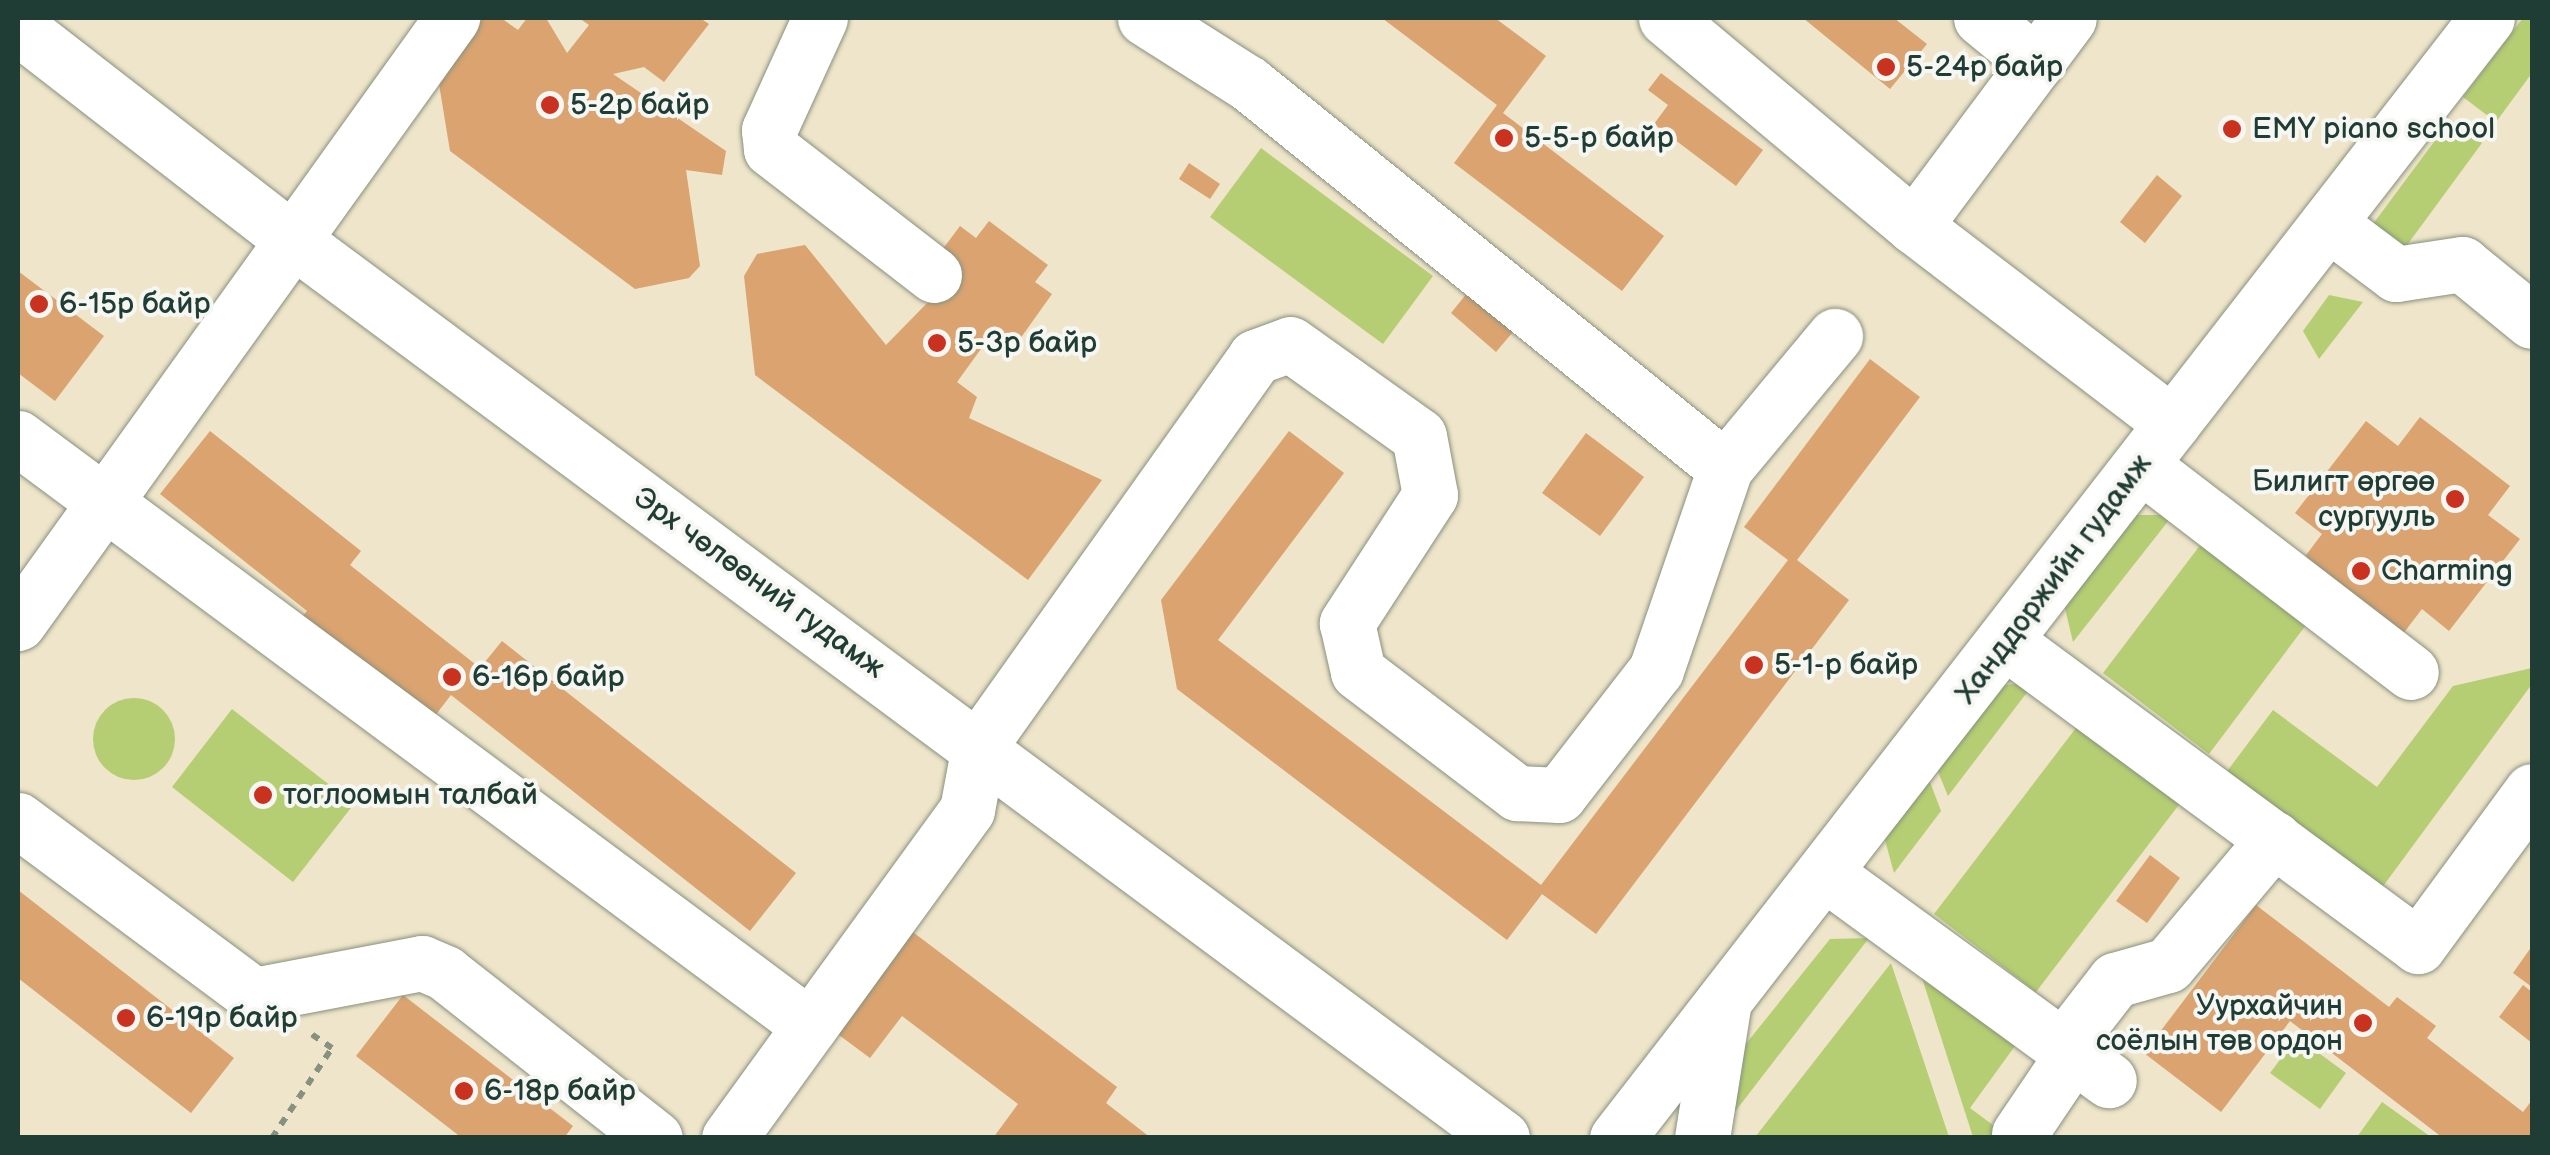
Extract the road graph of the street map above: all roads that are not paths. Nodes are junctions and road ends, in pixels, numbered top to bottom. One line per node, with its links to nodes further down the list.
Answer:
1 (452, 18): 12 (main road)
2 (820, 18): 13 (main road)
3 (1145, 18): 18 (main road)
4 (1666, 18): 11 (main road)
5 (1981, 18): 9 (main road)
6 (2069, 18): 9 (main road)
7 (2487, 18): 10 (main road, Ханддоржийн гудамж)
8 (18, 27): 12 (main road, Эрх чөлөөний гудамж)
9 (2036, 62): 11 (main road)
10 (2328, 223): 14 (main road); 17 (main road, Ханддоржийн гудамж)
11 (1914, 226): 17 (main road)
12 (294, 240): 19 (main road); 23 (main road, Эрх чөлөөний гудамж)
13 (934, 274)
14 (2532, 320)
15 (1834, 336): 18 (main road)
16 (18, 438): 19 (main road)
17 (2157, 444): 21 (main road, Ханддоржийн гудамж); 22 (main road)
18 (1726, 468): 23 (main road)
19 (106, 504): 20 (main road); 29 (main road)
20 (18, 623)
21 (2006, 642): 26 (main road); 27 (main road, Ханддоржийн гудамж)
22 (2411, 672)
23 (979, 746): 29 (main road); 34 (main road, Эрх чөлөөний гудамж)
24 (2532, 791): 26 (main road)
25 (18, 820): 32 (main road)
26 (2274, 840): 30 (main road)
27 (1826, 874): 28 (main road, Ханддоржийн гудамж); 30 (main road)
28 (1726, 993): 35 (main road, Ханддоржийн гудамж); 36 (main road)
29 (810, 1026): 33 (main road)
30 (2082, 1061): 31 (main road)
31 (2019, 1134)
32 (656, 1138)
33 (729, 1138)
34 (1502, 1138)
35 (1617, 1138)
36 (1702, 1138)

